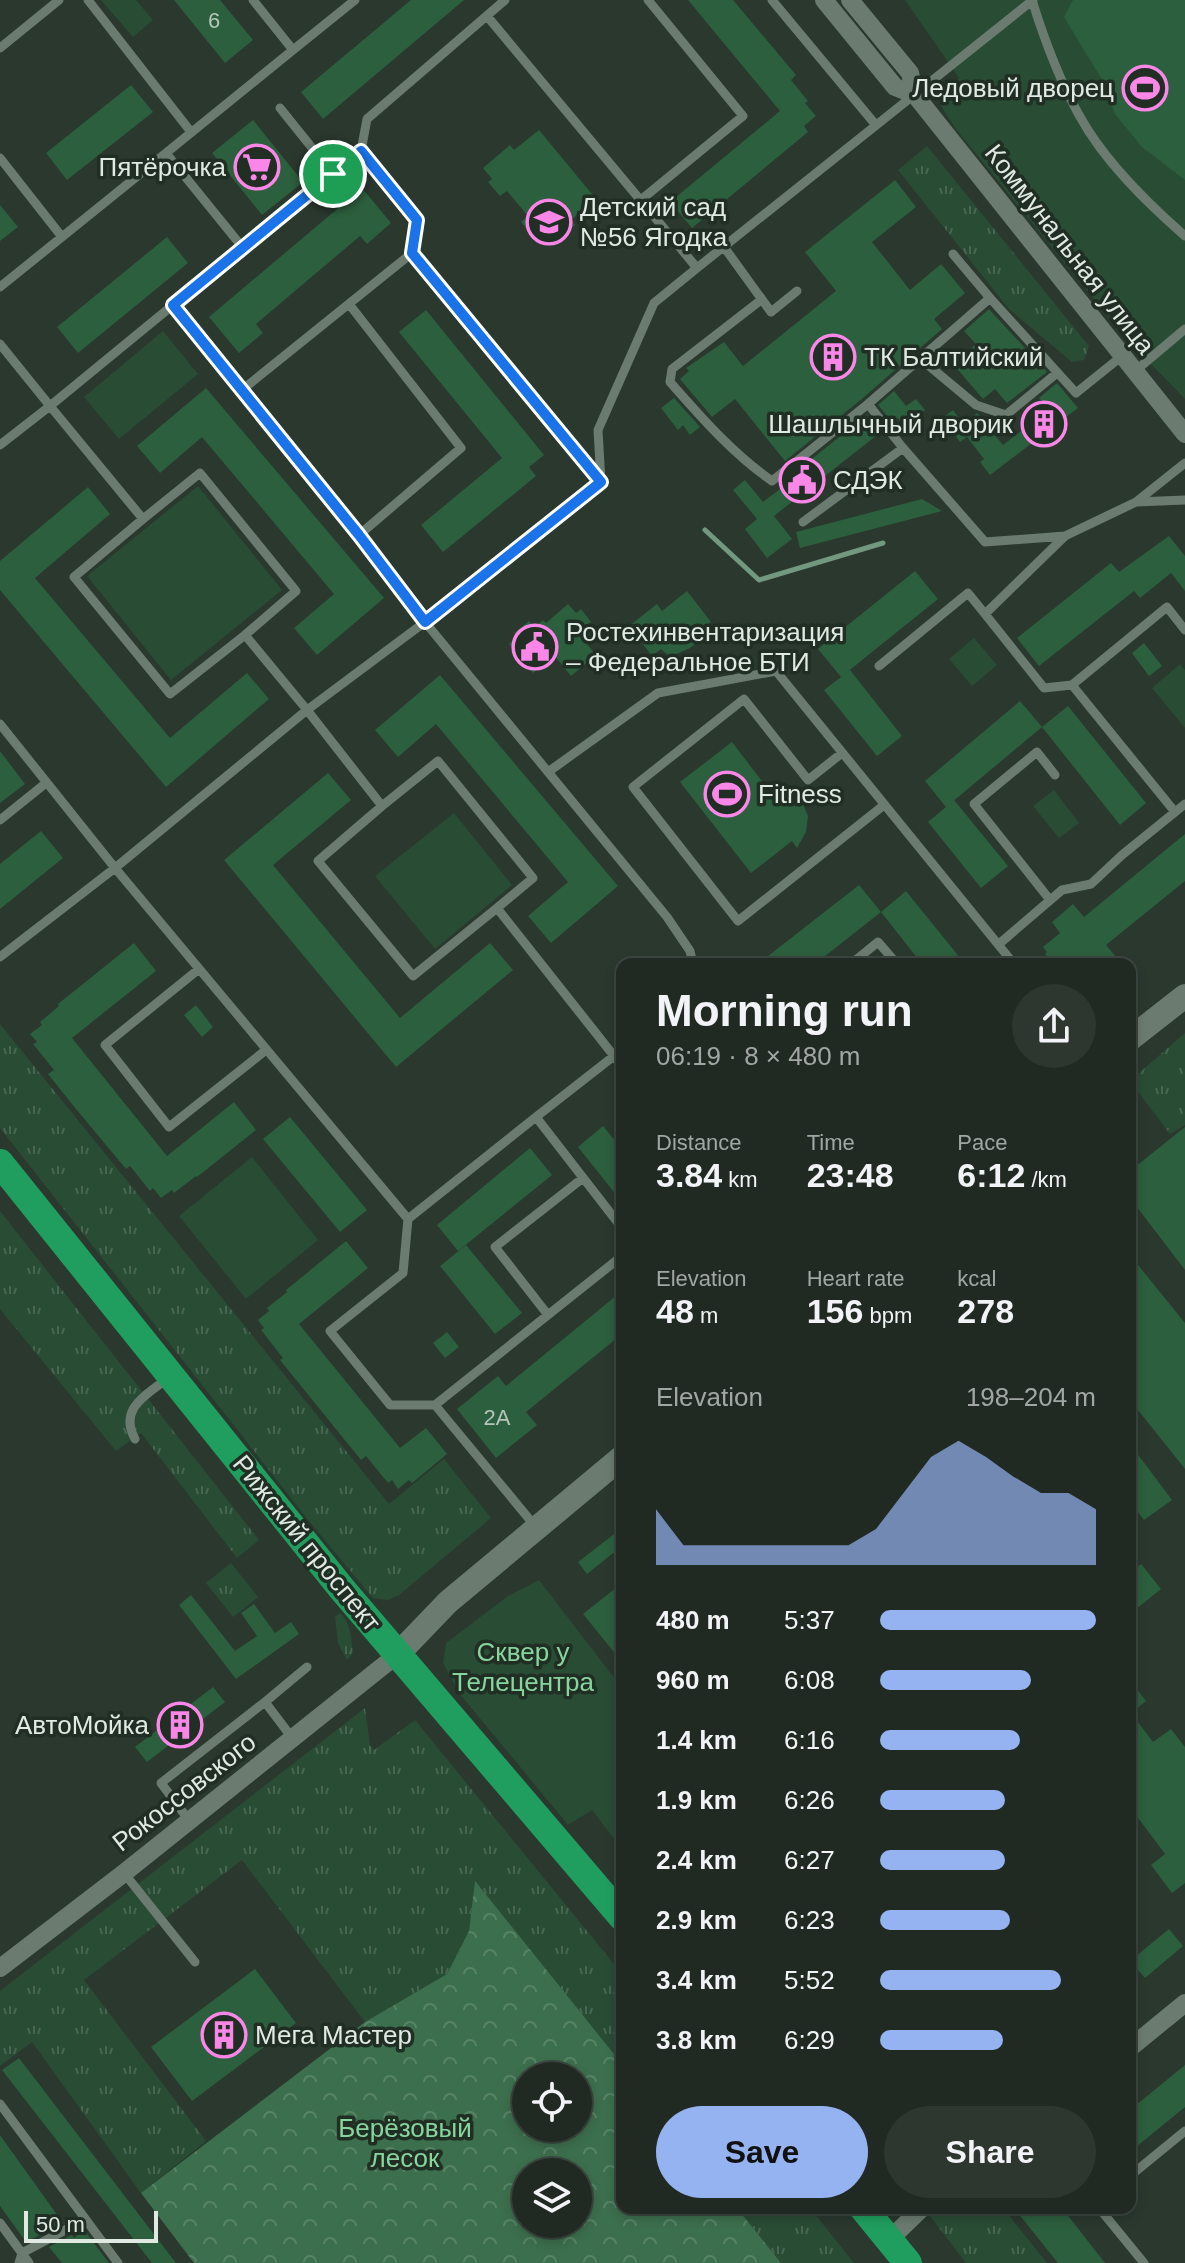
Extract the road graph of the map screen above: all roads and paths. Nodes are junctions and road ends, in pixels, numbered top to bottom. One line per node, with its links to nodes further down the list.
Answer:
1 (59, 0): 12 (lane)
2 (88, 0): 17 (lane)
3 (253, 0): 13 (lane)
4 (355, 0): 13 (lane)
5 (505, 0): 11 (lane)
6 (648, 0): 22 (lane)
7 (772, 0): 16 (lane)
8 (824, 0): 14 (street, Коммунальная улица)
9 (850, 0): 14 (street, Коммунальная улица)
10 (1032, 0): 14 (lane); 23 (lane)
11 (487, 16): 18 (lane); 22 (lane)
12 (0, 48)
13 (293, 50): 17 (lane)
14 (915, 95): 16 (lane); 38 (street, Коммунальная улица)
15 (280, 108): 21 (lane)
16 (875, 124): 25 (lane)
17 (191, 132): 19 (lane)
18 (361, 151): 21 (lane); 27 (lane)
19 (166, 153): 24 (lane); 26 (lane)
20 (0, 158): 24 (lane)
21 (333, 174): 26 (lane)
22 (642, 199): 29 (lane)
23 (1185, 236)
24 (62, 237): 30 (lane)
25 (724, 247): 29 (lane); 33 (lane)
26 (243, 248): 35 (lane)
27 (412, 253): 34 (lane); 49 (lane)
28 (953, 254): 32 (lane)
29 (697, 268): 49 (lane)
30 (0, 287)
31 (797, 291): 33 (lane)
32 (990, 298): 39 (lane); 41 (lane)
33 (761, 300): 43 (lane)
34 (349, 304): 42 (lane); 54 (lane)
35 (173, 305): 42 (lane); 44 (lane)
36 (1185, 329): 40 (lane)
37 (0, 344): 44 (lane)
38 (1122, 356): 40 (street, Коммунальная улица); 41 (lane)
39 (922, 360): 41 (lane); 43 (lane)
40 (1134, 372): 45 (street, Коммунальная улица)
41 (1057, 373)
42 (242, 390): 54 (lane)
43 (868, 404): 47 (lane)
44 (50, 406): 46 (lane); 52 (lane)
45 (1185, 434)
46 (0, 445)
47 (903, 448): 53 (lane); 55 (lane)
48 (1185, 463): 51 (lane)
49 (601, 482): 57 (lane)
50 (1185, 500): 51 (lane)
51 (1136, 502): 55 (lane)
52 (143, 519): 59 (lane); 59 (lane)
53 (803, 522)
54 (359, 535): 57 (lane)
55 (1065, 536): 56 (lane)
56 (985, 614): 60 (lane); 61 (lane)
57 (425, 622): 62 (lane); 65 (lane)
58 (1185, 630): 61 (lane)
59 (245, 635): 62 (lane)
60 (879, 666)
61 (1072, 685): 71 (lane)
62 (307, 710): 70 (lane); 73 (lane)
63 (0, 724): 67 (lane)
64 (842, 753): 65 (lane); 69 (lane); 69 (lane)
65 (548, 772): 78 (lane)
66 (1055, 775): 74 (lane)
67 (46, 783): 72 (lane); 73 (lane)
68 (1185, 804): 71 (lane)
69 (884, 805): 76 (lane)
70 (382, 806): 75 (lane); 75 (lane)
71 (1175, 812): 74 (lane)
72 (0, 820)
73 (115, 868): 77 (lane); 82 (lane)
74 (1050, 900): 76 (lane)
75 (497, 908): 86 (lane)
76 (999, 944): 81 (lane)
77 (0, 957)
78 (692, 958)
79 (858, 958): 80 (lane)
80 (892, 958)
81 (1010, 958)
82 (199, 969): 85 (lane); 85 (lane)
83 (1185, 996): 84 (main road)
84 (1136, 1034)
85 (266, 1050): 91 (lane)
86 (614, 1056): 87 (lane); 88 (lane)
87 (616, 1059)
88 (536, 1117): 90 (lane); 91 (lane)
89 (0, 1163): 95 (highway, Рижский проспект)
90 (583, 1178): 92 (lane); 94 (lane)
91 (408, 1219): 96 (lane)
92 (616, 1220)
93 (616, 1261): 94 (lane)
94 (548, 1315): 96 (lane)
95 (170, 1375): 97 (lane); 100 (highway, Рижский проспект)
96 (435, 1405): 99 (lane)
97 (135, 1439)
98 (616, 1462): 99 (main road)
99 (537, 1529): 100 (main road)
100 (398, 1654): 103 (street, Рокоссовского); 106 (highway, Рижский проспект)
101 (307, 1667): 102 (lane)
102 (265, 1702): 103 (lane); 104 (lane)
103 (293, 1739): 104 (street, Рокоссовского)
104 (188, 1819): 105 (street, Рокоссовского)
105 (124, 1873): 107 (lane); 108 (street, Рокоссовского)
106 (616, 1910)
107 (195, 1962)
108 (0, 1968)
109 (1185, 2003): 110 (street)
110 (1136, 2043)
111 (0, 2104): 117 (lane)
112 (1185, 2131): 113 (lane)
113 (1136, 2171)
114 (868, 2214): 119 (highway)
115 (916, 2214): 119 (street)
116 (1104, 2214): 124 (lane)
117 (84, 2220): 120 (lane); 122 (lane)
118 (0, 2223): 120 (lane)
119 (889, 2240): 123 (highway)
120 (20, 2258): 121 (lane)
121 (29, 2263)
122 (118, 2263)
123 (908, 2263)
124 (1144, 2263)

